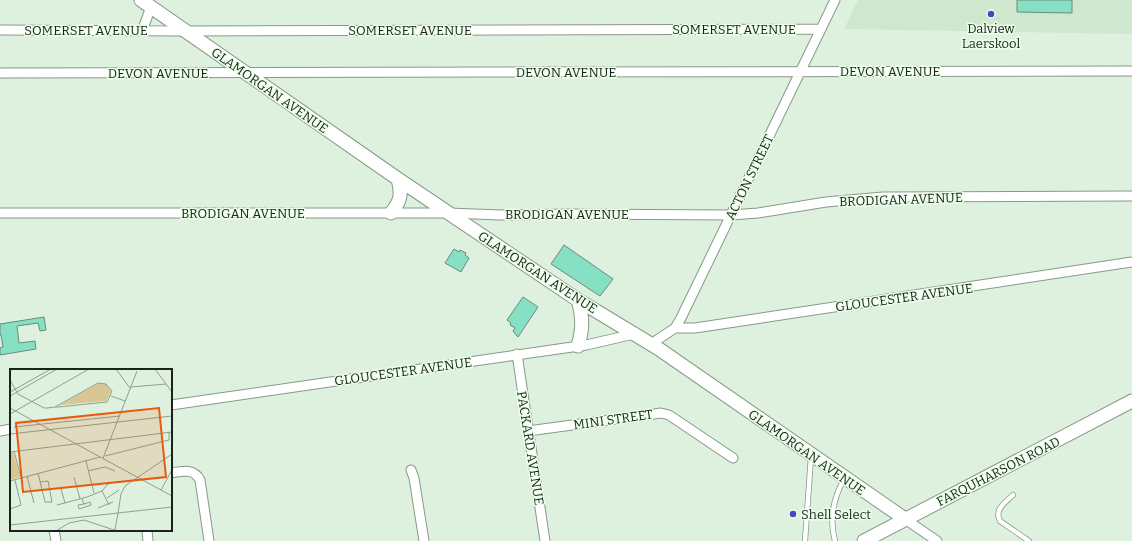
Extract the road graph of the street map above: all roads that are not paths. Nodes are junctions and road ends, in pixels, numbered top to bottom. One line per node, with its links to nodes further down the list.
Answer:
1 (835, 0): 3 (street, ACTON STREET)
2 (146, 4): 5 (street); 6 (street, GLAMORGAN AVENUE)
3 (821, 29): 6 (street, SOMERSET AVENUE); 9 (street, ACTON STREET)
4 (0, 30): 5 (street, SOMERSET AVENUE)
5 (142, 31): 6 (street, SOMERSET AVENUE)
6 (185, 31): 8 (street, GLAMORGAN AVENUE)
7 (1132, 70): 9 (street, DEVON AVENUE)
8 (244, 72): 9 (street, DEVON AVENUE); 10 (street, DEVON AVENUE); 11 (street, GLAMORGAN AVENUE)
9 (800, 72): 16 (street, ACTON STREET)
10 (0, 73)
11 (398, 179): 14 (street); 15 (street, GLAMORGAN AVENUE)
12 (1132, 196): 16 (street, BRODIGAN AVENUE)
13 (0, 213): 14 (street, BRODIGAN AVENUE)
14 (391, 213): 15 (street, BRODIGAN AVENUE)
15 (448, 213): 16 (street, BRODIGAN AVENUE); 18 (street, GLAMORGAN AVENUE)
16 (731, 215): 19 (street, ACTON STREET)
17 (1132, 262): 19 (street, GLOUCESTER AVENUE)
18 (578, 300): 20 (street, GLAMORGAN AVENUE); 22 (street)
19 (675, 328): 21 (street, ACTON STREET)
20 (634, 334): 21 (street, GLAMORGAN AVENUE); 22 (street, GLOUCESTER AVENUE)
21 (651, 344): 29 (street, GLAMORGAN AVENUE)
22 (578, 346): 23 (street, GLOUCESTER AVENUE)
23 (517, 354): 25 (street, GLOUCESTER AVENUE); 28 (street, PACKARD AVENUE)
24 (1132, 401): 35 (street, FARQUHARSON ROAD)
25 (172, 405)
26 (10, 429): 27 (street)
27 (0, 431)
28 (528, 431): 30 (street, MINI STREET); 42 (street, PACKARD AVENUE)
29 (811, 455): 33 (street, GLAMORGAN AVENUE); 43 (lane)
30 (733, 458)
31 (411, 470): 41 (street)
32 (172, 473): 40 (street)
33 (844, 478): 35 (street, GLAMORGAN AVENUE); 44 (lane)
34 (1013, 495): 47 (lane)
35 (905, 519): 45 (street, FARQUHARSON ROAD); 46 (street, GLAMORGAN AVENUE)
36 (54, 531): 38 (street)
37 (147, 531): 39 (street)
38 (56, 541)
39 (148, 541)
40 (209, 541)
41 (424, 541)
42 (545, 541)
43 (805, 541)
44 (835, 541)
45 (864, 541)
46 (936, 541)
47 (1029, 541)

